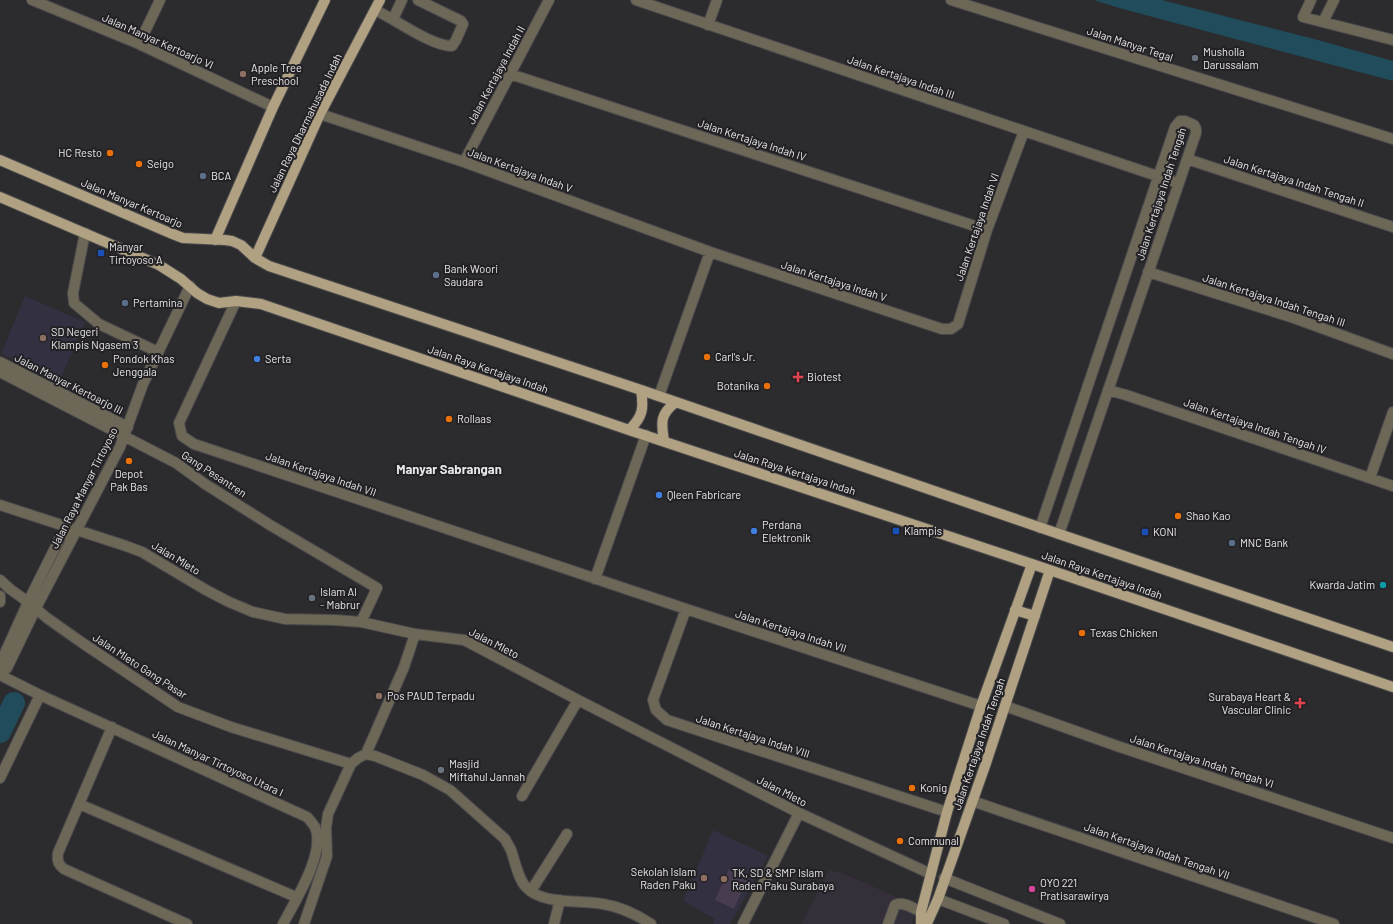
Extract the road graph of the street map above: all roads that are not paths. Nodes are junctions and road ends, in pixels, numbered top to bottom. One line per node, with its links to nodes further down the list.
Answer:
1 (32, 0): 18 (street, Jalan Manyar Kertoarjo VI)
2 (160, 0): 18 (street)
3 (325, 0): 20 (main road)
4 (380, 0): 13 (main road, Jalan Raya Dharmahusada Indah)
5 (402, 0): 14 (street)
6 (418, 0): 14 (street)
7 (549, 0): 19 (street, Jalan Kertajaya Indah II)
8 (636, 0): 16 (street, Jalan Kertajaya Indah III)
9 (717, 0): 16 (street)
10 (951, 0): 23 (street, Jalan Manyar Tegal)
11 (1311, 0): 15 (street)
12 (1334, 0): 15 (street)
13 (375, 10): 14 (street); 21 (main road, Jalan Raya Dharmahusada Indah)
14 (393, 19)
15 (1324, 22): 17 (street)
16 (708, 25): 22 (street, Jalan Kertajaya Indah III)
17 (1393, 40)
18 (139, 44): 20 (street, Jalan Manyar Kertoarjo VI)
19 (510, 74): 26 (street, Jalan Kertajaya Indah II); 31 (street, Jalan Kertajaya Indah IV)
20 (274, 106): 33 (main road)
21 (320, 114): 26 (street, Jalan Kertajaya Indah V); 35 (main road, Jalan Raya Dharmahusada Indah)
22 (1024, 131): 27 (street, Jalan Kertajaya Indah III); 31 (street, Jalan Kertajaya Indah VI)
23 (1393, 139)
24 (1187, 159): 27 (street, Jalan Kertajaya Indah Tengah); 28 (street, Jalan Kertajaya Indah Tengah); 30 (street, Jalan Kertajaya Indah Tengah II)
25 (0, 160): 33 (main road, Jalan Manyar Kertoarjo)
26 (464, 162): 34 (street, Jalan Kertajaya Indah V)
27 (1158, 176): 28 (street, Jalan Kertajaya Indah III); 56 (street, Jalan Kertajaya Indah Tengah)
28 (1178, 183): 36 (street, Jalan Kertajaya Indah Tengah)
29 (0, 197): 32 (main road)
30 (1393, 227)
31 (987, 230): 39 (street, Jalan Kertajaya Indah VI)
32 (85, 233): 37 (main road); 40 (street)
33 (215, 240): 35 (main road, Jalan Manyar Kertoarjo)
34 (710, 252): 39 (street, Jalan Kertajaya Indah V); 46 (street)
35 (255, 258): 44 (main road)
36 (1148, 272): 41 (street, Jalan Kertajaya Indah Tengah III); 45 (street, Jalan Kertajaya Indah Tengah)
37 (190, 286): 38 (main road, Jalan Raya Kertajaya Indah); 40 (street, Jalan Raya Manyar Tirtoyoso)
38 (236, 302): 49 (main road, Jalan Raya Kertajaya Indah); 61 (street, Jalan Kertajaya Indah VII)
39 (951, 329)
40 (158, 352): 50 (street, Jalan Raya Manyar Tirtoyoso)
41 (1393, 354)
42 (0, 362): 50 (street, Jalan Manyar Kertoarjo III)
43 (0, 372): 50 (street, Gang Pesantren)
44 (641, 390): 46 (main road); 49 (main road)
45 (1108, 390): 53 (street, Jalan Kertajaya Indah Tengah IV); 58 (street, Jalan Kertajaya Indah Tengah)
46 (659, 396): 47 (main road)
47 (676, 402): 52 (main road); 56 (main road)
48 (1393, 412): 53 (street)
49 (629, 430): 51 (main road, Jalan Raya Kertajaya Indah)
50 (126, 432): 57 (street, Jalan Raya Manyar Tirtoyoso); 69 (street, Gang Pesantren)
51 (646, 436): 52 (main road, Jalan Raya Kertajaya Indah); 61 (street)
52 (664, 441): 59 (main road, Jalan Raya Kertajaya Indah)
53 (1370, 478): 54 (street, Jalan Kertajaya Indah Tengah IV)
54 (1393, 486)
55 (0, 505): 57 (street, Jalan Mleto)
56 (1040, 528): 58 (main road)
57 (76, 530): 65 (street, Jalan Raya Manyar Tirtoyoso); 69 (street, Jalan Mleto)
58 (1059, 534): 71 (main road)
59 (1032, 564): 60 (main road, Jalan Raya Kertajaya Indah); 67 (main road, Jalan Kertajaya Indah Tengah)
60 (1050, 570): 68 (main road, Jalan Kertajaya Indah Tengah); 74 (main road, Jalan Raya Kertajaya Indah)
61 (595, 579): 66 (street, Jalan Kertajaya Indah VII)
62 (0, 580): 65 (street, Jalan Mleto Gang Pasar)
63 (0, 596): 64 (street)
64 (0, 602)
65 (32, 605): 72 (street); 73 (street, Jalan Raya Manyar Tirtoyoso); 81 (street, Jalan Mleto Gang Pasar)
66 (686, 609): 77 (street, Jalan Kertajaya Indah VII); 86 (street, Jalan Kertajaya Indah VIII)
67 (1015, 610): 68 (main road); 77 (main road, Jalan Kertajaya Indah Tengah)
68 (1035, 616): 78 (main road, Jalan Kertajaya Indah Tengah)
69 (361, 622): 70 (street, Jalan Mleto)
70 (415, 634): 76 (street, Jalan Mleto); 80 (street)
71 (1393, 647)
72 (0, 664)
73 (0, 675): 75 (street, Jalan Manyar Tirtoyoso Utara I)
74 (1393, 688)
75 (40, 695): 79 (street, Jalan Manyar Tirtoyoso Utara I); 82 (street)
76 (578, 700): 83 (street); 87 (street, Jalan Mleto)
77 (981, 706): 86 (main road, Jalan Kertajaya Indah Tengah)
78 (1005, 706): 84 (main road, Jalan Kertajaya Indah Tengah); 89 (street, Jalan Kertajaya Indah Tengah VI)
79 (112, 727): 85 (street); 95 (street, Jalan Manyar Tirtoyoso Utara I)
80 (366, 754): 81 (street); 94 (street)
81 (351, 764): 100 (street)
82 (0, 778)
83 (522, 796)
84 (972, 801): 91 (main road, Jalan Kertajaya Indah Tengah); 109 (street, Jalan Kertajaya Indah Tengah VII)
85 (79, 804): 95 (street); 98 (street)
86 (947, 812): 90 (main road, Jalan Kertajaya Indah Tengah)
87 (799, 813): 92 (street, Jalan Mleto); 103 (street)
88 (567, 834): 94 (street)
89 (1393, 838)
90 (938, 843): 91 (main road); 92 (main road, Jalan Kertajaya Indah Tengah)
91 (954, 849): 93 (main road, Jalan Kertajaya Indah Tengah)
92 (930, 876): 97 (main road, Jalan Kertajaya Indah Tengah)
93 (941, 888): 106 (main road, Jalan Kertajaya Indah Tengah); 107 (street); 108 (street)
94 (531, 892): 96 (street)
95 (296, 897): 99 (street, Jalan Manyar Tirtoyoso Utara I)
96 (560, 900): 101 (street); 102 (street)
97 (921, 912): 104 (street); 105 (main road, Jalan Kertajaya Indah Tengah)
98 (187, 924)
99 (283, 924)
100 (304, 924)
101 (554, 924)
102 (651, 924)
103 (743, 924)
104 (888, 924)
105 (921, 924)
106 (925, 924)
107 (1004, 924)
108 (1060, 924)
109 (1334, 924)

